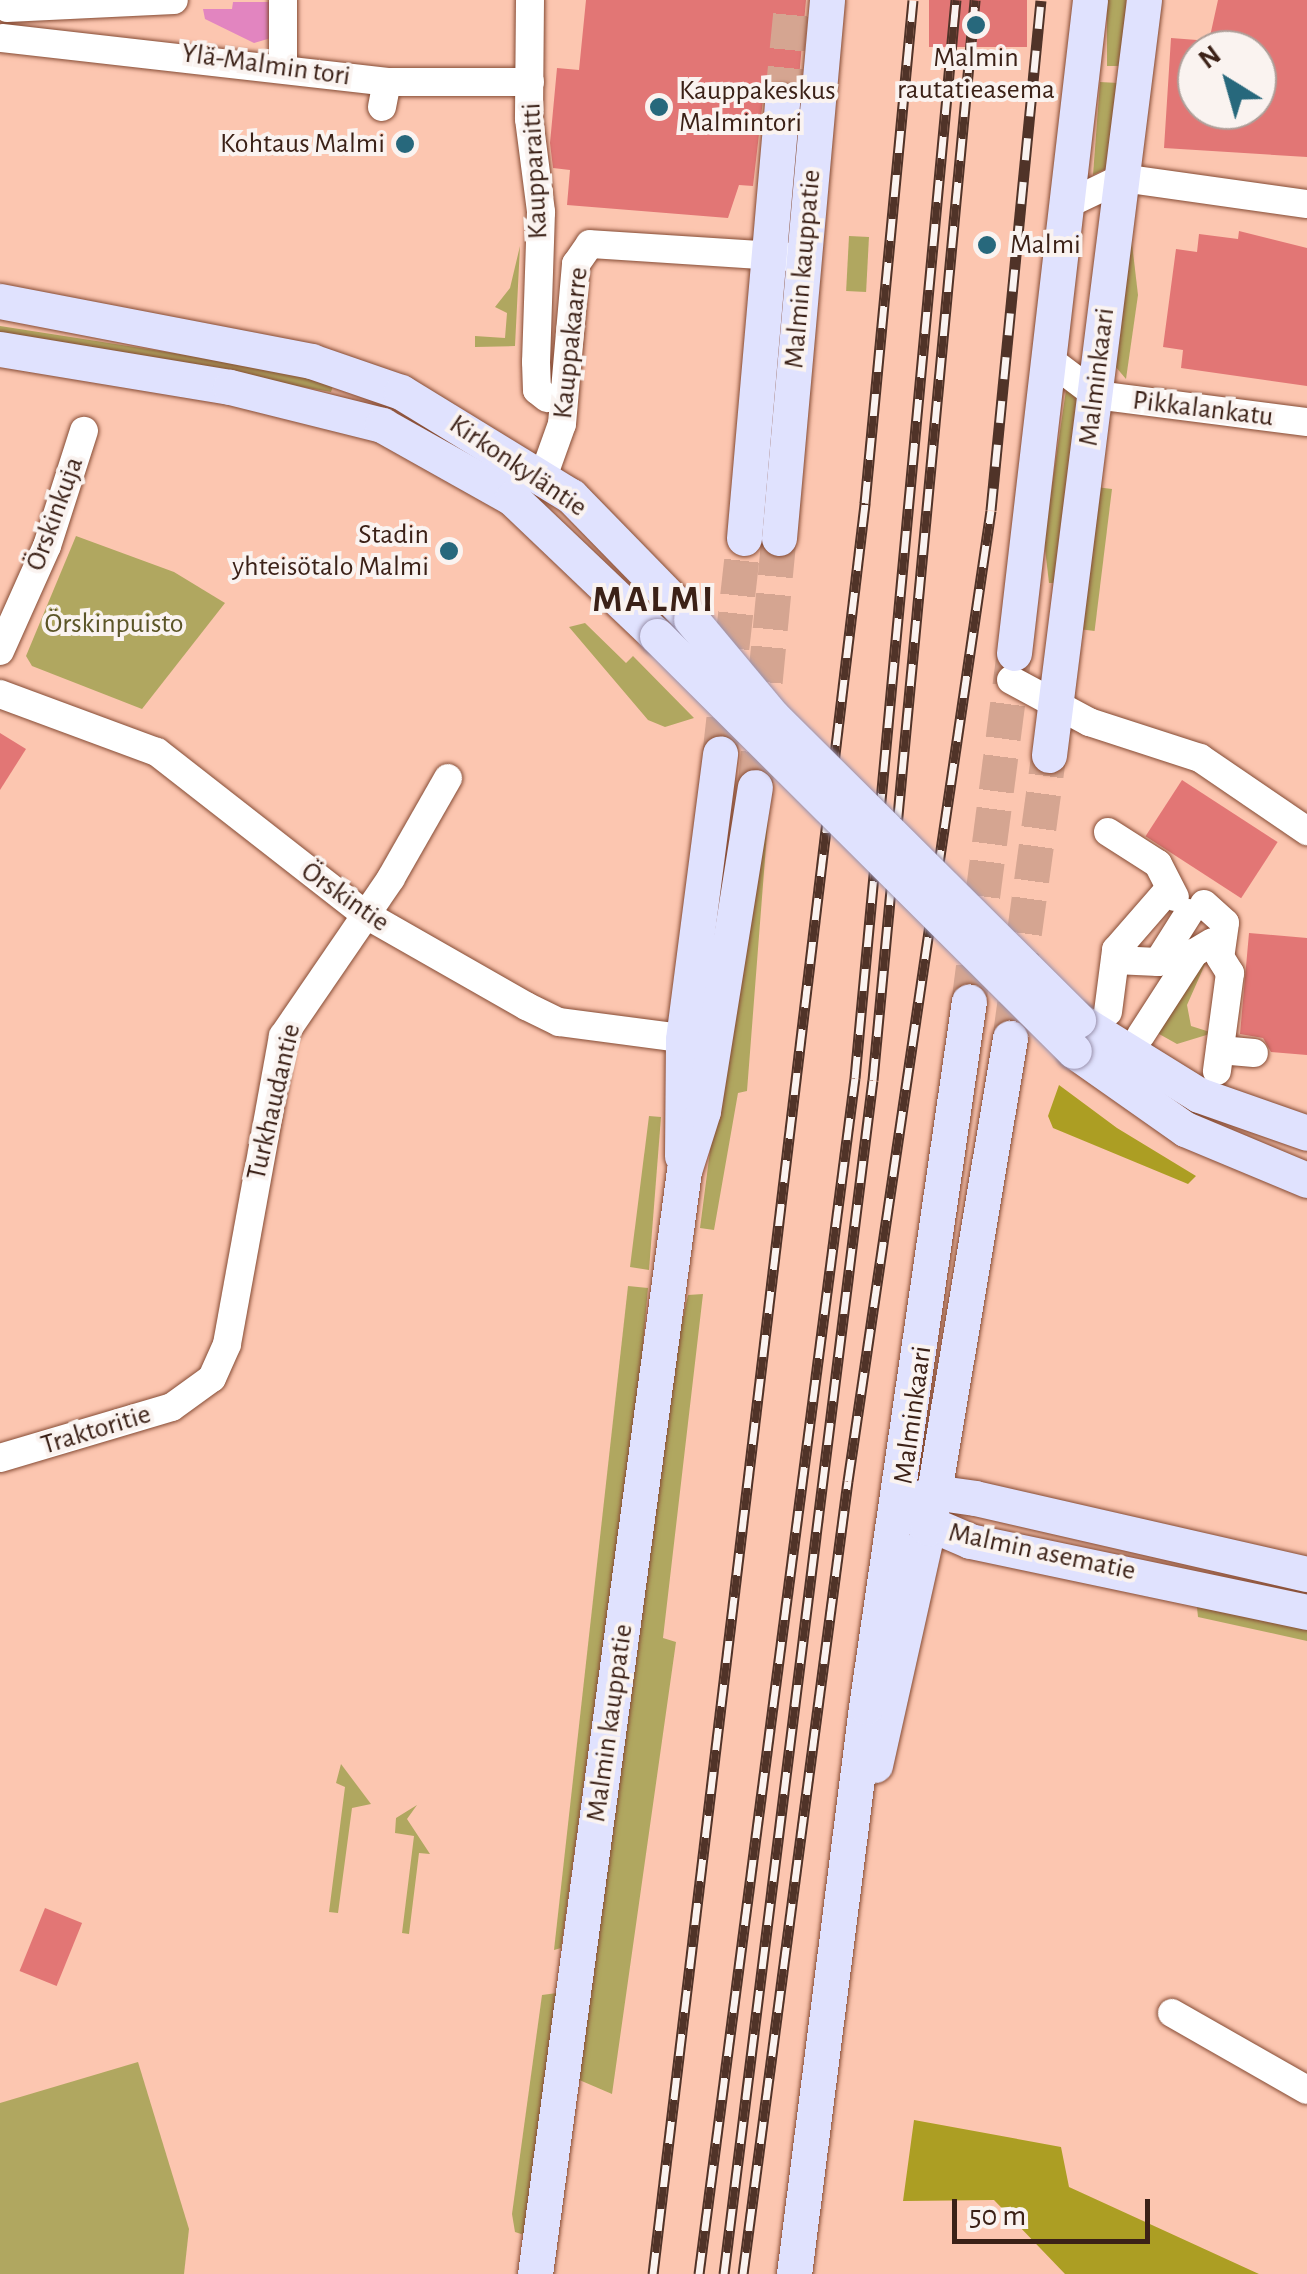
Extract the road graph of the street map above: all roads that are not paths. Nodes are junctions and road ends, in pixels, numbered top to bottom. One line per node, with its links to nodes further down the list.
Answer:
1 (174, 0): 7 (street, Ylä-Malmin tori)
2 (283, 0): 9 (street)
3 (530, 0): 10 (street, Kaupparaitti)
4 (827, 0): 15 (main road, Malmin kauppatie)
5 (1090, 0): 13 (main road, Malminkaari)
6 (1144, 0): 12 (main road, Malminkaari)
7 (7, 8)
8 (2, 38): 9 (street, Ylä-Malmin tori)
9 (283, 68): 10 (street, Ylä-Malmin tori)
10 (530, 82): 20 (street, Kaupparaitti)
11 (782, 102): 15 (main road, Malmin kauppatie)
12 (1122, 178): 13 (street); 14 (street); 19 (main road, Malminkaari)
13 (1070, 203): 18 (main road, Malminkaari)
14 (1307, 204)
15 (788, 256): 23 (street, Kauppakaarre); 24 (main road, Malmin kauppatie)
16 (0, 301): 23 (main road, Kirkonkyläntie)
17 (0, 349): 39 (main road, Kirkonkyläntie, bridge)
18 (1051, 361): 19 (street, Pikkalankatu); 26 (main road, Malminkaari)
19 (1096, 395): 21 (street, Pikkalankatu); 28 (main road, Malminkaari)
20 (546, 398)
21 (1307, 422)
22 (84, 430): 25 (street, Örskinkuja)
23 (543, 477): 39 (main road, Kirkonkyläntie, bridge)
24 (762, 538)
25 (0, 651)
26 (1012, 666): 28 (street)
27 (0, 694): 35 (street, Örskintie)
28 (1056, 704): 30 (main road, Malminkaari); 33 (street)
29 (720, 753): 42 (main road, Malmin kauppatie)
30 (1049, 755)
31 (448, 778): 35 (street, Turkhaudantie)
32 (755, 787): 42 (main road, Malmin kauppatie)
33 (1307, 831)
34 (1108, 832): 36 (street)
35 (363, 913): 42 (street, Örskintie); 46 (street, Turkhaudantie)
36 (1195, 918): 37 (street); 37 (street); 40 (street); 43 (street)
37 (1115, 960): 39 (street)
38 (969, 1001): 49 (main road, Malminkaari)
39 (1087, 1028): 44 (main road); 45 (main road)
40 (1140, 1036)
41 (1010, 1038): 48 (main road, Malminkaari)
42 (698, 1041): 56 (main road, Malmin kauppatie)
43 (1254, 1053)
44 (1307, 1133)
45 (1307, 1180)
46 (190, 1398): 47 (street, Traktoritie)
47 (0, 1458)
48 (933, 1492): 49 (main road, Malmin asematie); 50 (main road, Malminkaari); 51 (main road, Malmin asematie)
49 (899, 1507): 50 (main road, Malmin asematie); 53 (main road, Malminkaari)
50 (928, 1528): 52 (main road, Malmin asematie); 53 (main road, Malminkaari)
51 (1307, 1574)
52 (1307, 1612)
53 (855, 1828): 57 (main road, Malminkaari)
54 (1172, 2014): 55 (street)
55 (1307, 2090)
56 (535, 2274)
57 (794, 2274)

